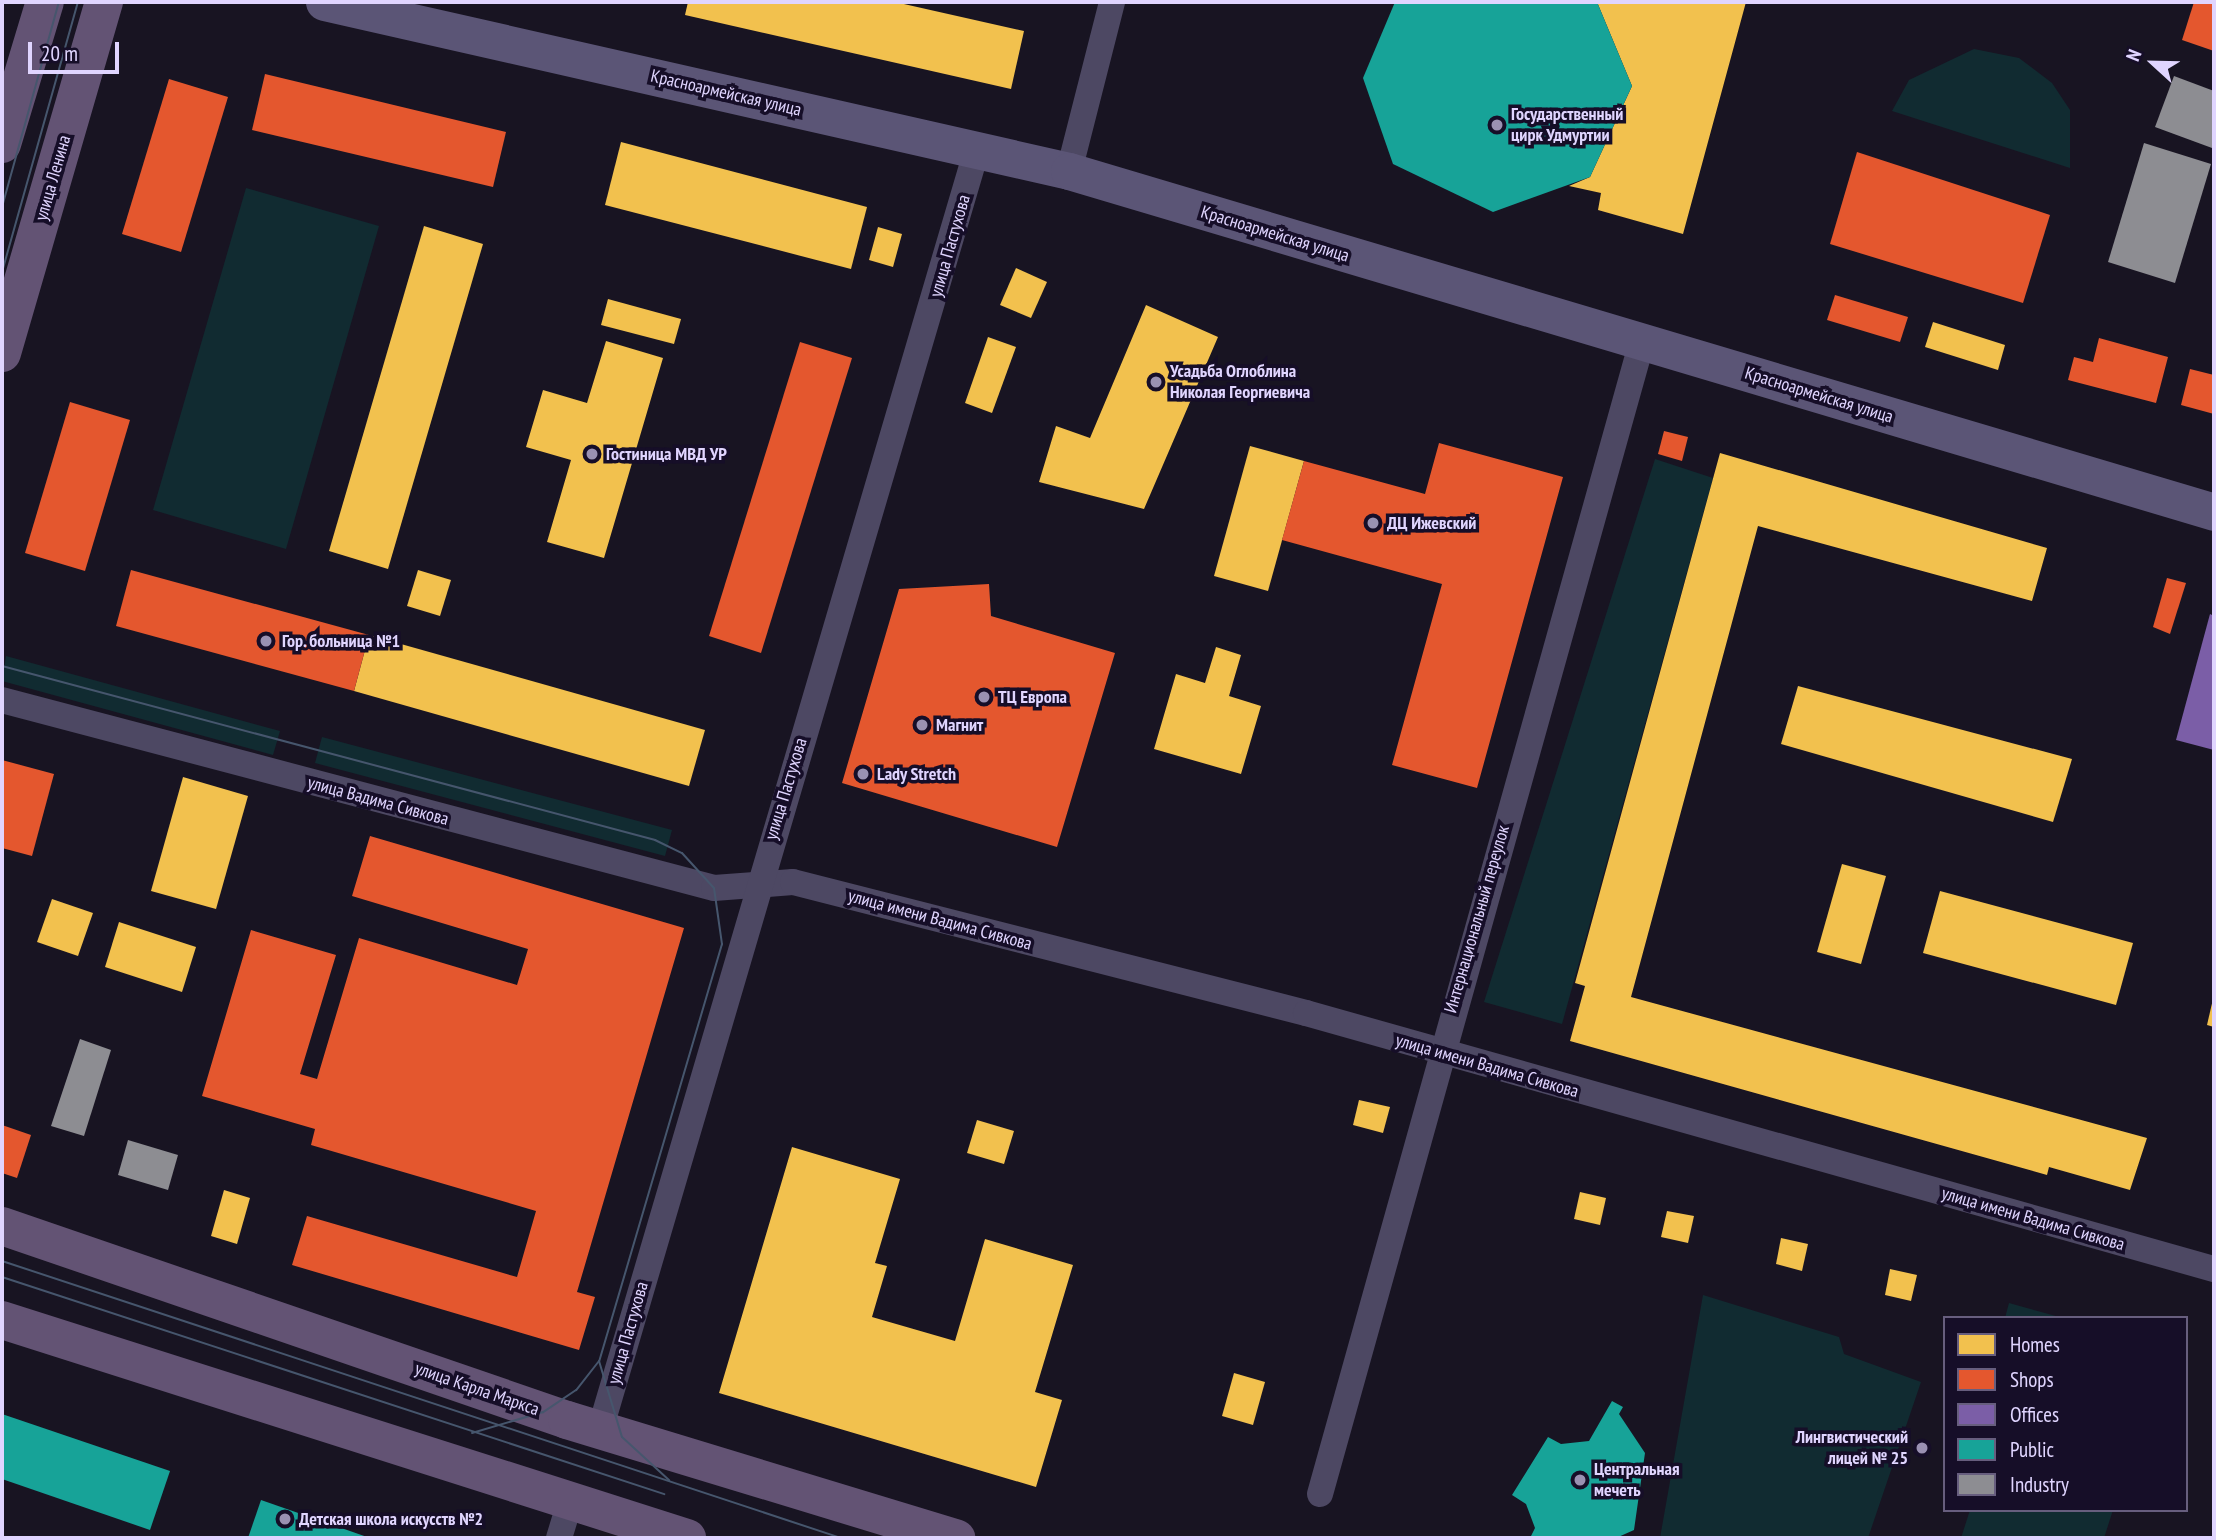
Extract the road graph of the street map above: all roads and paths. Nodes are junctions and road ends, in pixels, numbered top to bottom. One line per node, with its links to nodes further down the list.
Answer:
1 (45, 2): 5 (main road)
2 (104, 2): 9 (main road, улица Ленина)
3 (324, 2): 6 (street, Красноармейская улица)
4 (1112, 2): 7 (street)
5 (2, 144)
6 (977, 149): 7 (street, Красноармейская улица); 12 (street, улица Пастухова)
7 (1069, 171): 8 (street, Красноармейская улица)
8 (1641, 345): 10 (street, Красноармейская улица); 13 (street, Интернациональный переулок)
9 (2, 354)
10 (2214, 512)
11 (2, 700): 12 (street, улица Вадима Сивкова)
12 (757, 884): 13 (street, улица имени Вадима Сивкова); 17 (street, улица Пастухова)
13 (1439, 1054): 15 (street, улица имени Вадима Сивкова); 18 (street, Интернациональный переулок)
14 (2, 1226): 17 (main road, улица Карла Маркса)
15 (2214, 1269)
16 (2, 1320): 19 (main road)
17 (600, 1430): 22 (main road, улица Карла Маркса)
18 (1320, 1494)
19 (570, 1503): 20 (street); 21 (main road)
20 (559, 1538)
21 (687, 1538)
22 (956, 1538)

